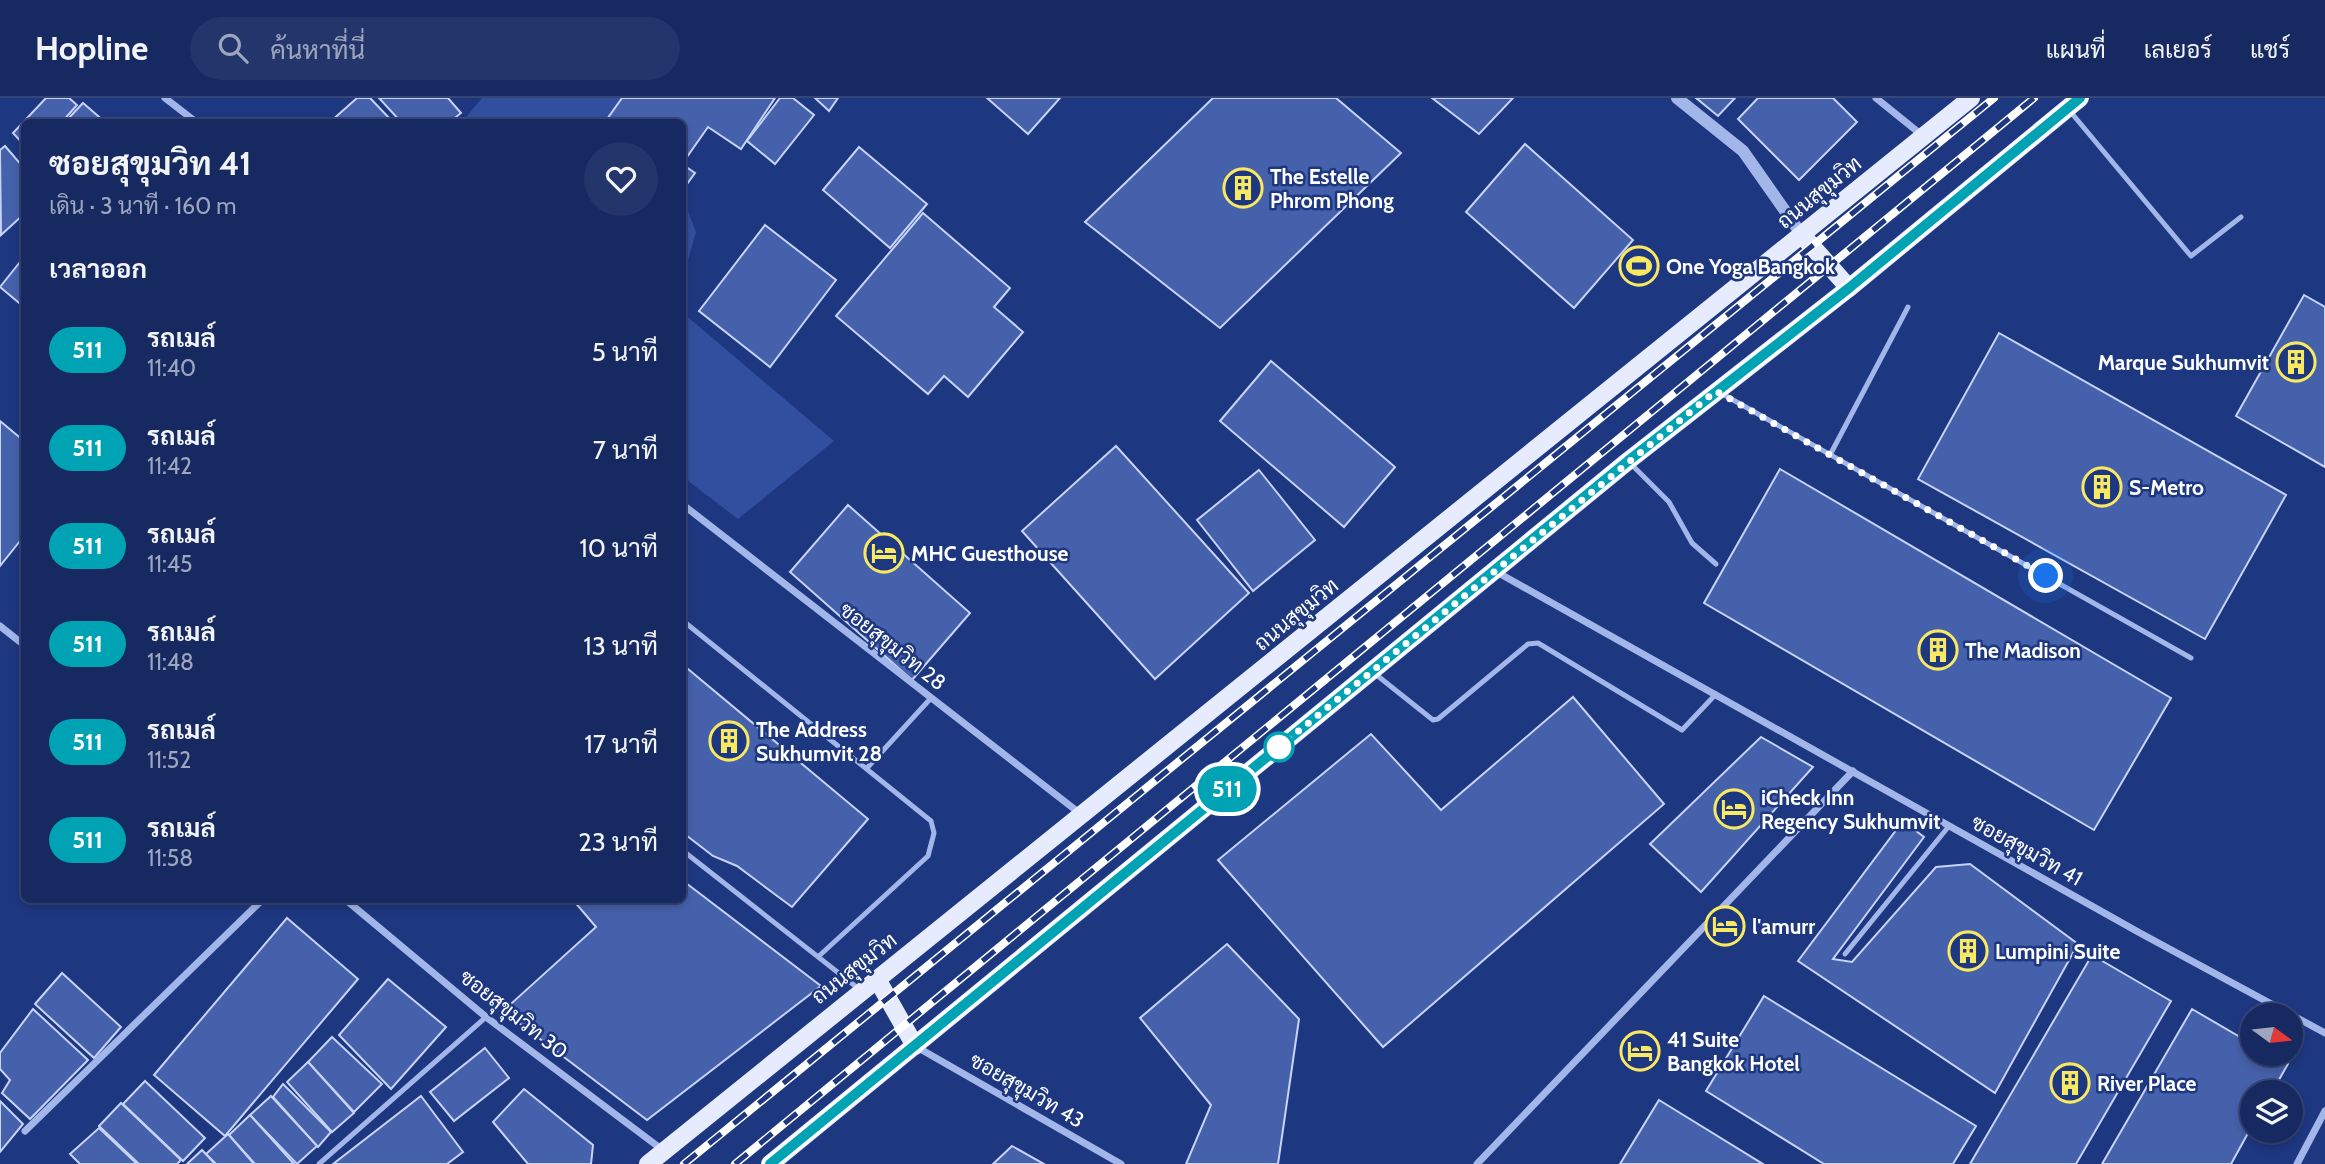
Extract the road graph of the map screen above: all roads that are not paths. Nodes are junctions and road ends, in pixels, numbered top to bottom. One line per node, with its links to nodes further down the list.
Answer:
1 (165, 98): 6 (street)
2 (1677, 98): 9 (street)
3 (1876, 98): 7 (street)
4 (1971, 98): 7 (main road, ถนนสุขุมวิท)
5 (2073, 103): 8 (lane); 10 (main road)
6 (193, 119)
7 (1924, 137): 9 (main road, ถนนสุขุมวิท)
8 (2242, 217)
9 (1802, 235): 10 (main road); 27 (main road, ถนนสุขุมวิท)
10 (1849, 288): 12 (main road)
11 (1908, 307): 13 (lane)
12 (1716, 391): 13 (lane); 14 (main road)
13 (1830, 455): 21 (lane)
14 (1628, 461): 16 (lane); 17 (main road)
15 (686, 506): 24 (street, ซอยสุขุมวิท 28)
16 (1716, 565)
17 (1494, 571): 22 (main road); 23 (street, ซอยสุขุมวิท 41)
18 (686, 623): 25 (lane)
19 (0, 626): 20 (street)
20 (21, 643)
21 (2191, 657)
22 (1372, 671): 23 (lane); 38 (main road)
23 (1716, 694): 26 (street, ซอยสุขุมวิท 41)
24 (931, 698): 25 (lane); 27 (street, ซอยสุขุมวิท 28)
25 (867, 768): 33 (lane)
26 (1853, 771): 28 (street, ซอยสุขุมวิท 41); 46 (street)
27 (1083, 815): 34 (main road, ถนนสุขุมวิท)
28 (1949, 826): 32 (lane); 37 (street, ซอยสุขุมวิท 41)
29 (686, 853): 33 (lane)
30 (259, 903): 40 (street)
31 (350, 903): 36 (street, ซอยสุขุมวิท 30)
32 (1845, 954)
33 (819, 956): 35 (lane)
34 (877, 979): 35 (main road, ถนนสุขุมวิท); 38 (main road)
35 (861, 990): 41 (main road, ถนนสุขุมวิท)
36 (486, 1017): 41 (street, ซอยสุขุมวิท 30); 42 (lane)
37 (2325, 1033)
38 (915, 1046): 44 (main road); 45 (street, ซอยสุขุมวิท 43)
39 (2325, 1111): 47 (street)
40 (25, 1131)
41 (664, 1151): 43 (main road, ถนนสุขุมวิท)
42 (319, 1164)
43 (648, 1164)
44 (770, 1164)
45 (1121, 1164)
46 (1477, 1164)
47 (2297, 1164)

